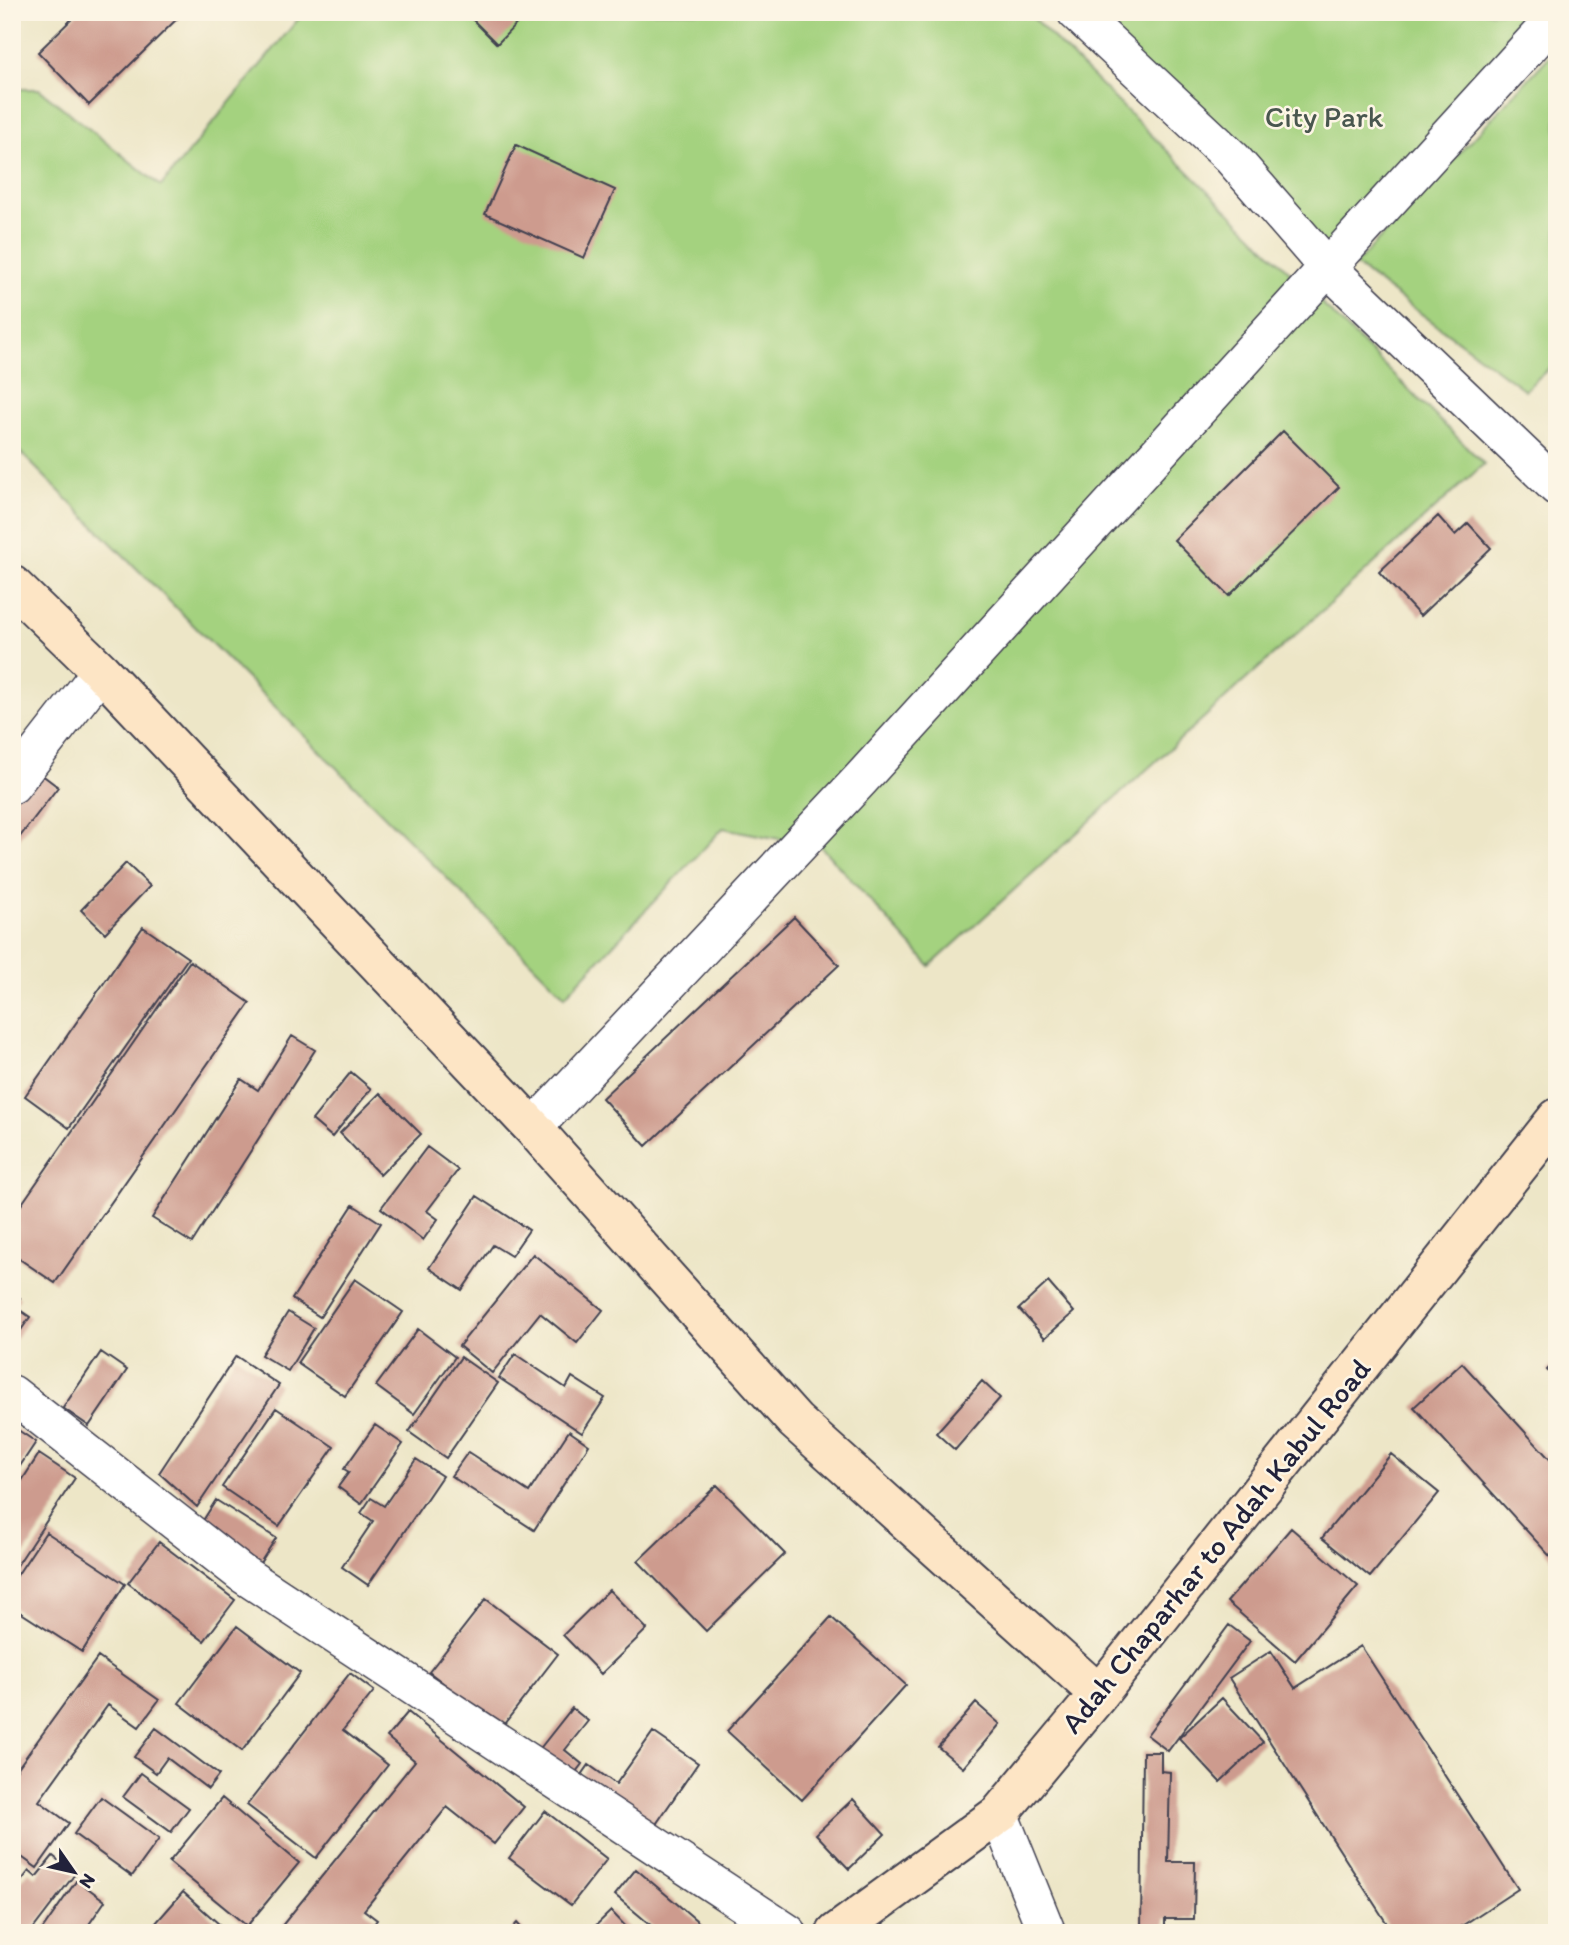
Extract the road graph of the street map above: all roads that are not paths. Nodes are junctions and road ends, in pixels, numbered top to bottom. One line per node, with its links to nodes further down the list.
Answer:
1 (1076, 12): 3 (street)
2 (1557, 16): 3 (street)
3 (1326, 267): 4 (street); 9 (street)
4 (1557, 487)
5 (12, 584): 6 (street)
6 (101, 671): 7 (street); 9 (street)
7 (12, 785)
8 (1557, 1118): 11 (street, Adah Chaparhar to Adah Kabul Road)
9 (533, 1128): 11 (street)
10 (12, 1394): 13 (street)
11 (1099, 1694): 12 (street, Adah Chaparhar to Adah Kabul Road)
12 (999, 1814): 14 (street, Adah Chaparhar to Adah Kabul Road); 15 (street)
13 (788, 1933)
14 (836, 1933)
15 (1047, 1933)

